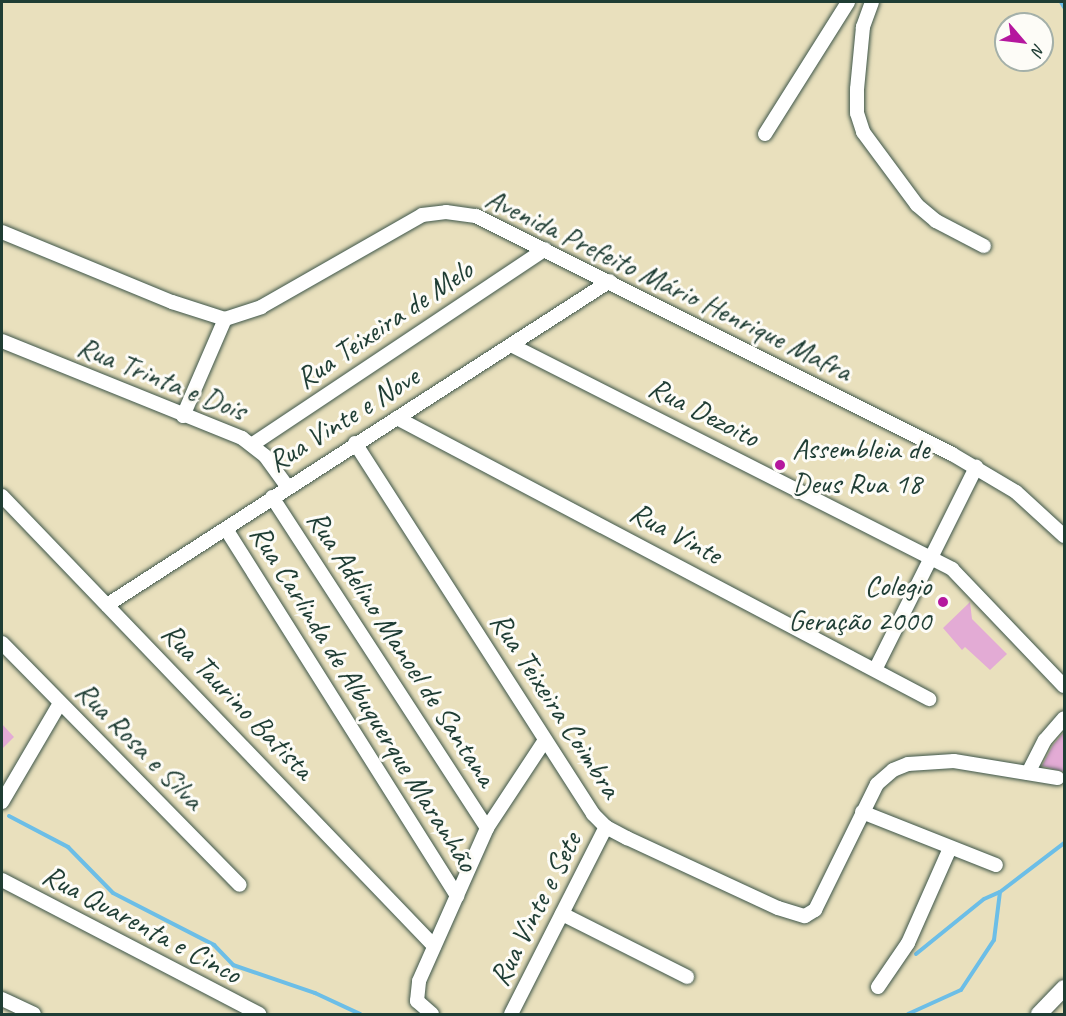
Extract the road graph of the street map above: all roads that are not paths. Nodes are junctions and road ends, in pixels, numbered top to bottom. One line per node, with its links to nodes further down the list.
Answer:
1 (848, 2): 3 (street)
2 (872, 2): 5 (street)
3 (765, 134)
4 (2, 232): 8 (street)
5 (984, 246)
6 (545, 249): 7 (street, Avenida Prefeito Mário Henrique Mafra); 8 (street, Avenida Prefeito Mário Henrique Mafra); 14 (street, Rua Teixeira de Melo)
7 (610, 281): 10 (street, Rua Vinte e Nove); 15 (street, Avenida Prefeito Mário Henrique Mafra)
8 (225, 319): 11 (street)
9 (2, 341): 11 (street, Rua Trinta e Dois)
10 (511, 345): 12 (street, Rua Vinte e Nove); 21 (street, Rua Dezoito)
11 (183, 416): 14 (street, Rua Trinta e Dois)
12 (397, 418): 13 (street, Rua Vinte e Nove); 24 (street, Rua Vinte)
13 (355, 443): 16 (street, Rua Vinte e Nove); 29 (street, Rua Teixeira Coimbra)
14 (253, 444): 16 (street, Rua Trinta e Dois)
15 (976, 467): 20 (street, Avenida Prefeito Mário Henrique Mafra); 21 (street)
16 (287, 486): 18 (street, Rua Vinte e Nove)
17 (2, 496): 22 (street, Rua Taurino Batista)
18 (272, 497): 19 (street, Rua Vinte e Nove); 35 (street, Rua Adelino Manoel de Santana)
19 (226, 529): 22 (street, Rua Vinte e Nove); 40 (street, Rua Carlinda de Albuquerque Maranhão)
20 (1065, 536)
21 (933, 558): 24 (street); 25 (street, Rua Dezoito)
22 (107, 605): 42 (street, Rua Taurino Batista)
23 (2, 643): 27 (street, Rua Rosa e Silva)
24 (876, 668): 26 (street, Rua Vinte)
25 (1065, 686)
26 (929, 699)
27 (60, 704): 32 (street); 39 (street, Rua Rosa e Silva)
28 (1065, 718): 30 (street)
29 (545, 740): 34 (street, Rua Teixeira Coimbra); 35 (street)
30 (1028, 773): 31 (street, Rua Teixeira Coimbra); 33 (street, Rua Teixeira Coimbra)
31 (1058, 778)
32 (2, 802)
33 (862, 812): 34 (street, Rua Teixeira Coimbra); 36 (street)
34 (606, 827): 41 (street, Rua Vinte e Sete)
35 (487, 828): 40 (street)
36 (950, 848): 37 (street); 44 (street)
37 (996, 865)
38 (2, 880): 48 (street, Rua Quarenta e Cinco)
39 (240, 885)
40 (458, 896): 42 (street)
41 (562, 914): 43 (street); 50 (street, Rua Vinte e Sete)
42 (434, 946): 49 (street)
43 (687, 977)
44 (878, 987)
45 (1065, 988): 51 (street)
46 (2, 999): 47 (street)
47 (33, 1014)
48 (259, 1014)
49 (432, 1014)
50 (511, 1014)
51 (1039, 1014)

